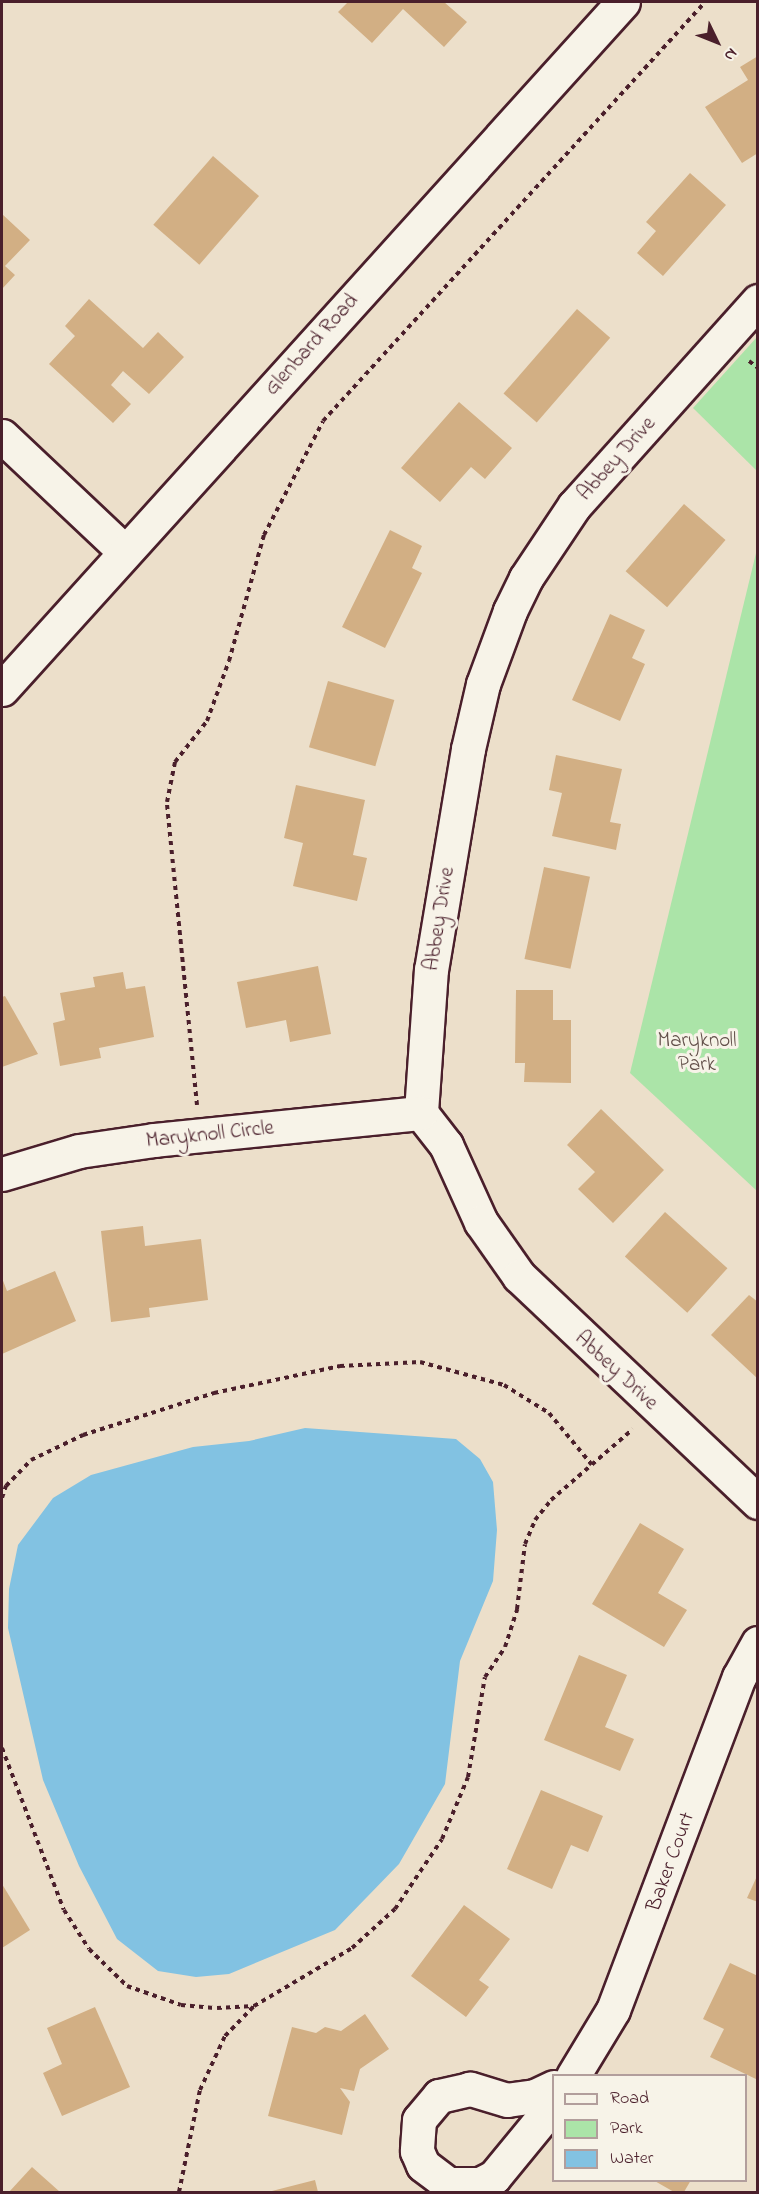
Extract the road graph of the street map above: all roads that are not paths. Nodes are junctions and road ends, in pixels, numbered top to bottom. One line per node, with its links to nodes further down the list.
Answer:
1 (623, 2): 4 (street, Glenbard Road)
2 (758, 302): 6 (street, Abbey Drive)
3 (2, 436): 4 (street)
4 (125, 552): 5 (street, Glenbard Road)
5 (2, 689)
6 (421, 1113): 7 (street, Maryknoll Circle); 8 (street, Abbey Drive)
7 (2, 1174)
8 (758, 1502)
9 (758, 1643): 10 (street, Baker Court)
10 (574, 2074)
11 (552, 2087): 12 (street)
12 (552, 2106)

